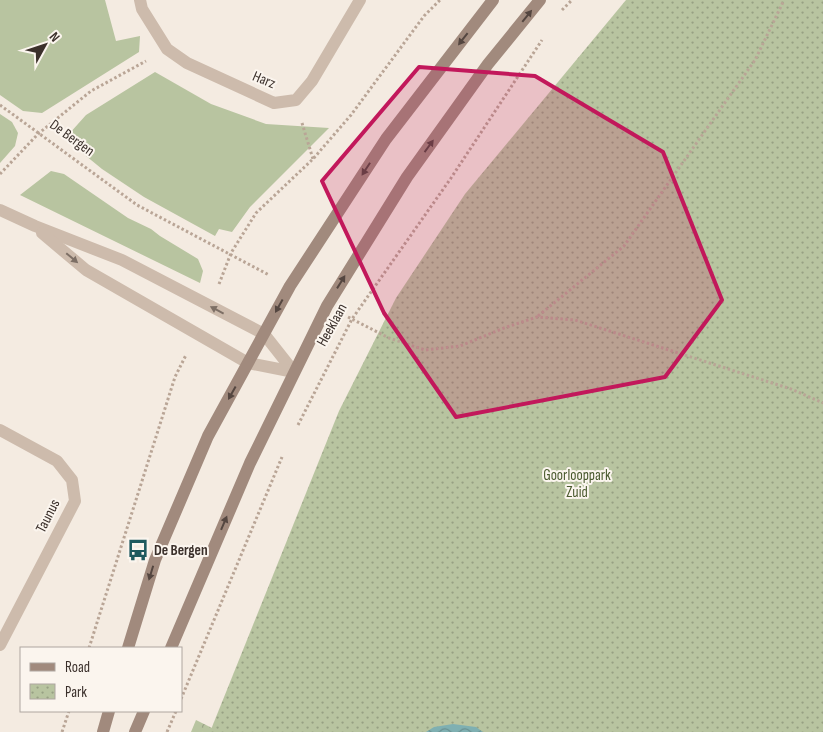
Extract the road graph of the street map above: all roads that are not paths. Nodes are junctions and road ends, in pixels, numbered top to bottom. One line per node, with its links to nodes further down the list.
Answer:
1 (140, 0): 2 (street, Harz)
2 (360, 0)
3 (493, 0): 7 (main road, one-way to 7)
4 (540, 0): 9 (main road, Heeklaan, one-way to 4)
5 (0, 210): 6 (street)
6 (35, 226): 7 (street, one-way to 6); 8 (street, one-way to 8)
7 (264, 334): 8 (main road); 9 (street)
8 (248, 363): 9 (street); 12 (main road, one-way to 12)
9 (294, 372): 13 (main road, Heeklaan, one-way to 9)
10 (0, 430): 11 (street, Taunus)
11 (0, 645)
12 (128, 647)
13 (171, 647)
14 (109, 712): 16 (main road)
15 (144, 712): 17 (main road)
16 (103, 732)
17 (135, 732)

